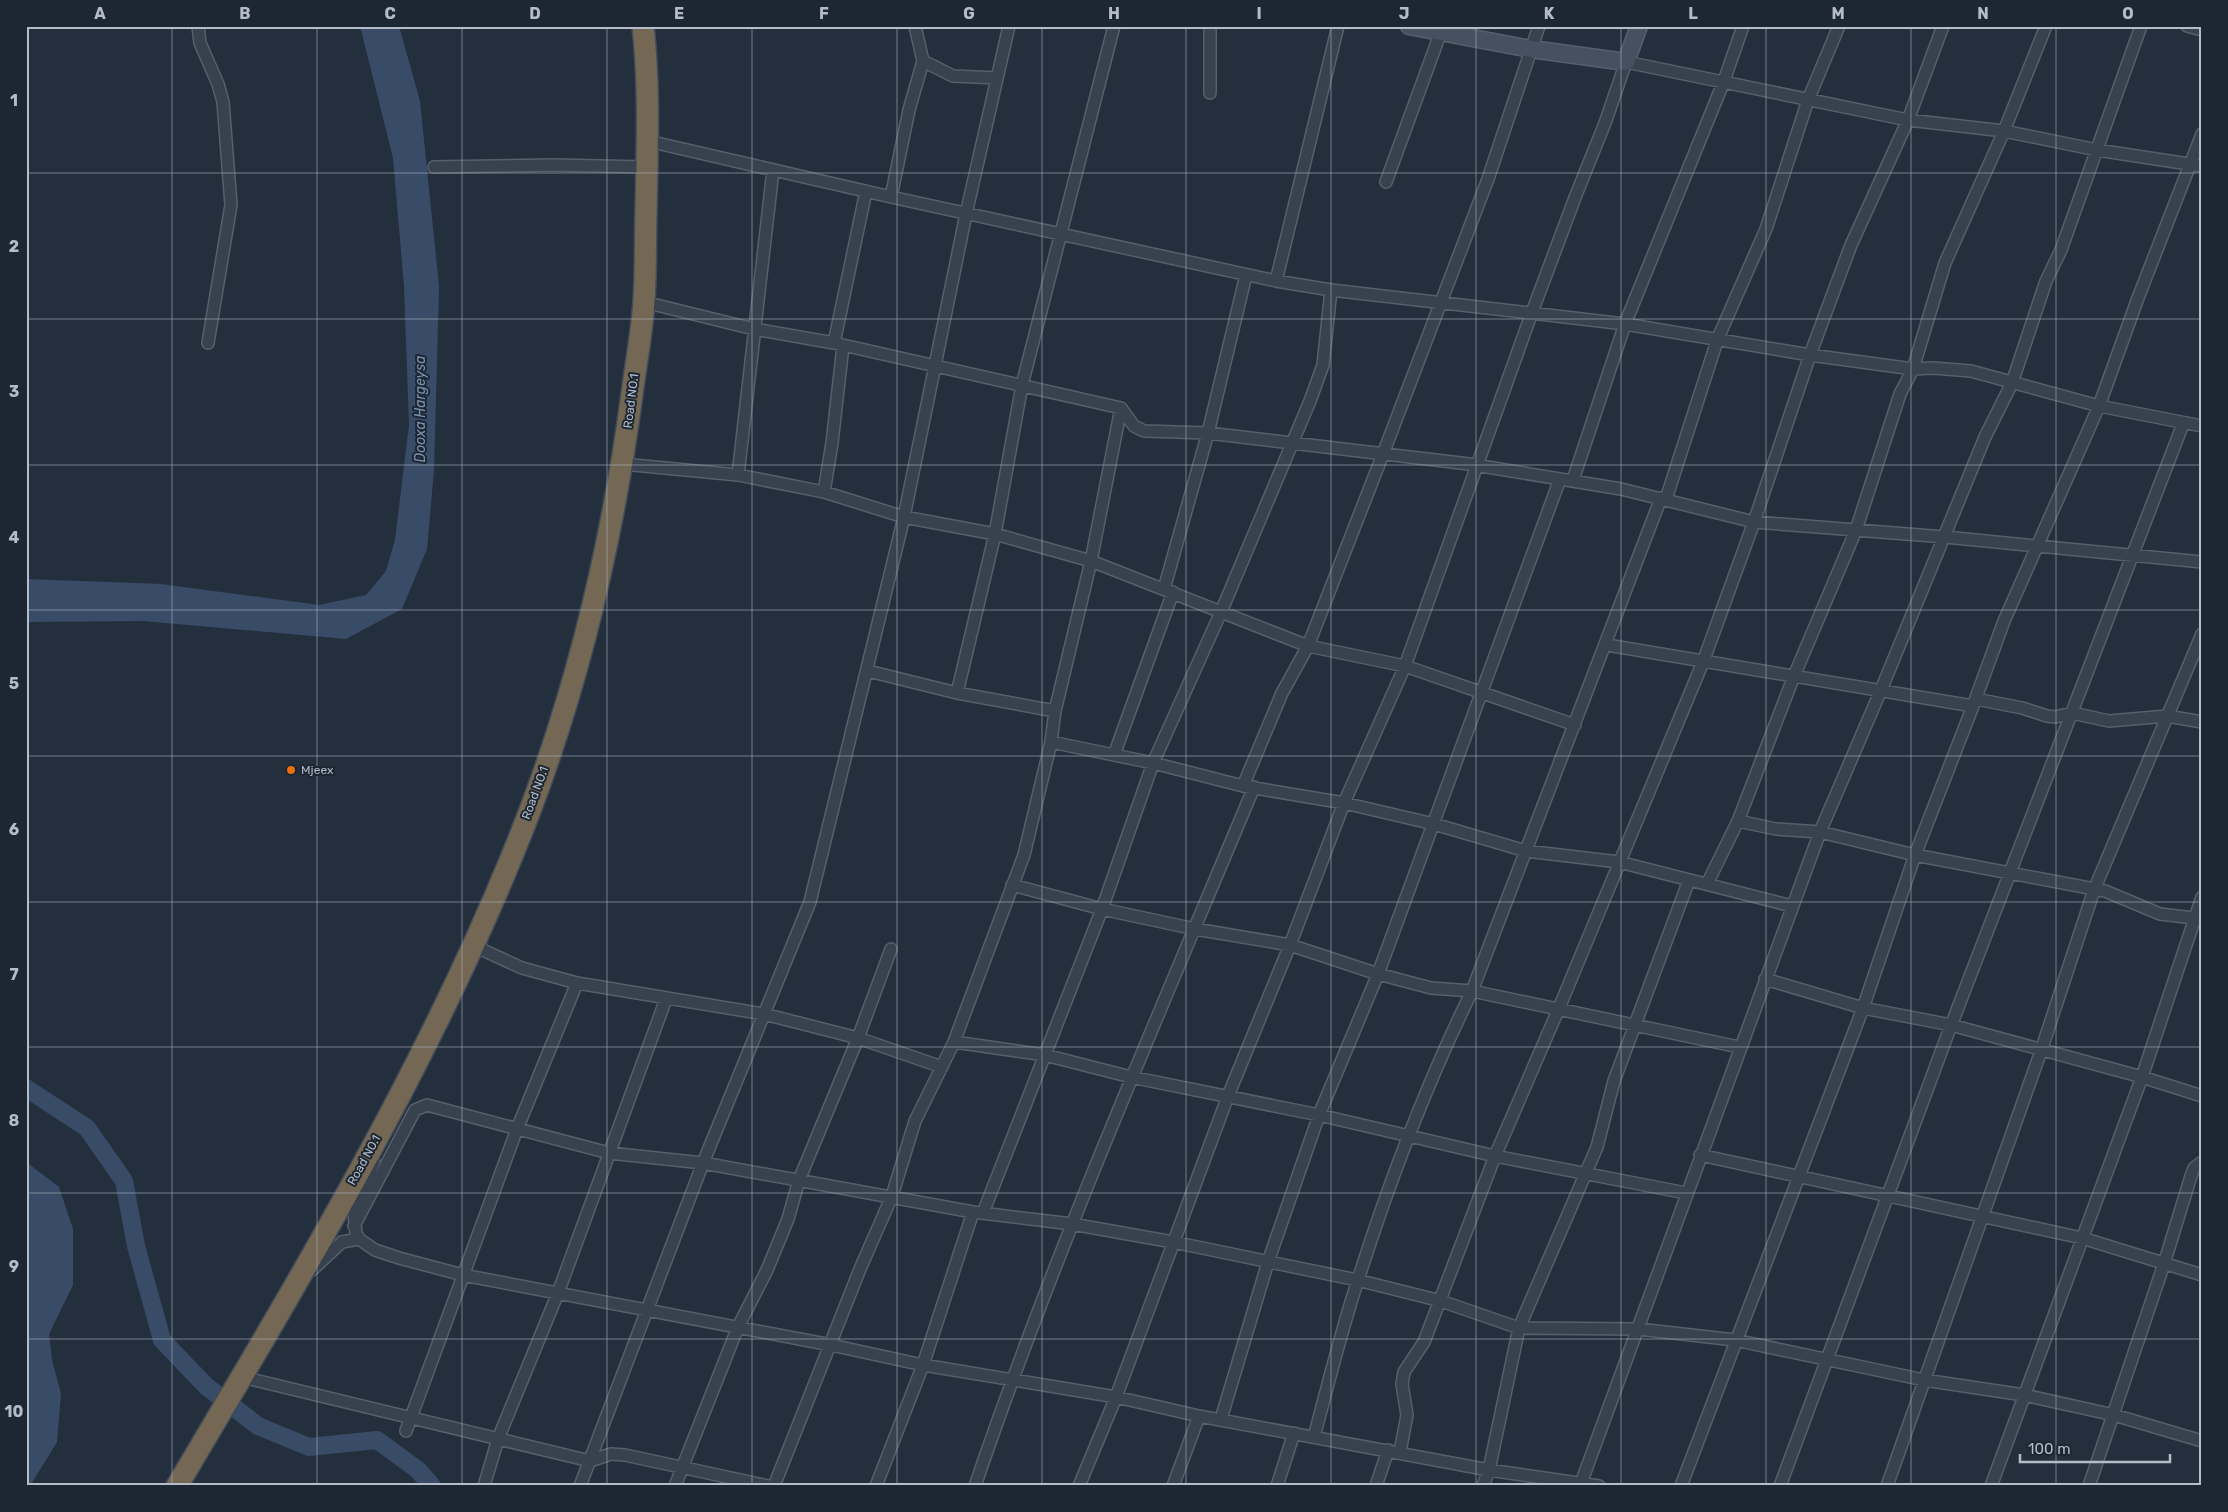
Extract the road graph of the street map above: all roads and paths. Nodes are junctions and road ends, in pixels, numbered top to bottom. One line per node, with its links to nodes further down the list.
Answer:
1 (198, 26): 50 (street)
2 (643, 26): 29 (highway, Road NO.1)
3 (914, 26): 20 (street)
4 (1009, 26): 22 (street)
5 (1114, 26): 40 (street)
6 (1210, 26): 24 (street)
7 (1338, 26): 42 (street)
8 (1409, 26): 17 (street)
9 (1539, 26): 19 (street)
10 (1639, 26): 21 (street)
11 (1743, 26): 23 (street)
12 (1839, 26): 25 (street)
13 (1942, 26): 26 (street)
14 (2046, 26): 27 (street)
15 (2142, 26): 30 (street)
16 (2187, 26): 18 (street)
17 (1442, 28): 19 (street); 36 (street)
18 (2202, 30)
19 (1531, 49): 21 (street); 45 (street)
20 (923, 61): 22 (street); 38 (street)
21 (1626, 62): 23 (street); 46 (street)
22 (997, 78): 39 (street)
23 (1724, 81): 25 (street); 47 (street)
24 (1210, 93)
25 (1808, 100): 26 (street); 49 (street)
26 (1908, 120): 27 (street); 52 (street)
27 (2004, 132): 30 (street); 54 (street)
28 (2202, 134): 31 (street)
29 (648, 141): 34 (highway, Road NO.1); 35 (street)
30 (2097, 150): 31 (street); 55 (street)
31 (2190, 165): 32 (street); 57 (street)
32 (2202, 166)
33 (434, 167): 34 (street)
34 (647, 167): 44 (highway, Road NO.1)
35 (773, 170): 37 (street); 48 (street)
36 (1386, 182)
37 (866, 191): 38 (street); 51 (street)
38 (891, 197): 39 (street)
39 (966, 214): 40 (street); 53 (street)
40 (1063, 233): 41 (street); 56 (street)
41 (1246, 275): 42 (street); 61 (street)
42 (1276, 281): 43 (street)
43 (1331, 290): 45 (street); 62 (street)
44 (644, 302): 48 (street); 64 (highway, Road NO.1)
45 (1439, 303): 46 (street); 63 (street)
46 (1531, 314): 47 (street); 65 (street)
47 (1625, 324): 49 (street); 68 (street)
48 (754, 329): 51 (street); 66 (street)
49 (1718, 338): 52 (street); 70 (street)
50 (208, 344)
51 (838, 344): 53 (street); 69 (street)
52 (1810, 356): 54 (street); 72 (street)
53 (934, 367): 56 (street); 71 (street)
54 (1913, 369): 55 (street); 73 (street)
55 (2012, 383): 57 (street); 75 (street)
56 (1022, 385): 58 (street); 74 (street)
57 (2099, 406): 59 (street); 76 (street)
58 (1121, 408): 61 (street); 78 (street)
59 (2183, 424): 60 (street); 77 (street)
60 (2202, 426)
61 (1208, 433): 62 (street); 80 (street)
62 (1292, 443): 63 (street); 81 (street)
63 (1383, 454): 65 (street); 84 (street)
64 (623, 464): 66 (street); 120 (highway, Road NO.1)
65 (1478, 466): 67 (street); 86 (street)
66 (738, 475): 69 (street)
67 (1560, 479): 68 (street); 90 (street)
68 (1573, 480): 70 (street)
69 (824, 492): 71 (street)
70 (1663, 499): 72 (street); 83 (street)
71 (904, 517): 74 (street); 87 (street)
72 (1754, 522): 73 (street); 85 (street)
73 (1856, 530): 75 (street); 88 (street)
74 (996, 534): 78 (street); 91 (street)
75 (1945, 537): 76 (street); 89 (street)
76 (2038, 546): 77 (street); 92 (street)
77 (2134, 555): 79 (street); 94 (street)
78 (1091, 561): 80 (street); 93 (street)
79 (2202, 562)
80 (1169, 590): 81 (street); 99 (street)
81 (1221, 612): 84 (street); 100 (street)
82 (2202, 634): 95 (street)
83 (1607, 645): 85 (street); 97 (street)
84 (1308, 646): 86 (street); 101 (street)
85 (1702, 662): 88 (street); 108 (street)
86 (1405, 666): 90 (street); 102 (street)
87 (868, 671): 91 (street); 129 (street)
88 (1794, 676): 89 (street); 103 (street)
89 (1881, 690): 92 (street); 105 (street)
90 (1483, 692): 97 (street); 104 (street)
91 (957, 693): 93 (street)
92 (1975, 702): 94 (street); 107 (street)
93 (1055, 711): 98 (street)
94 (2072, 713): 95 (street); 109 (street)
95 (2167, 716): 96 (street); 113 (street)
96 (2202, 722)
97 (1575, 725): 106 (street)
98 (1051, 742): 99 (street); 112 (street)
99 (1114, 755): 100 (street)
100 (1153, 762): 101 (street); 116 (street)
101 (1248, 786): 102 (street); 118 (street)
102 (1344, 803): 104 (street); 119 (street)
103 (1738, 821): 105 (street); 111 (street)
104 (1434, 824): 106 (street); 122 (street)
105 (1820, 832): 107 (street); 115 (street)
106 (1526, 851): 108 (street); 125 (street)
107 (1915, 854): 109 (street); 128 (street)
108 (1619, 862): 110 (street); 127 (street)
109 (2011, 874): 113 (street); 131 (street)
110 (1689, 880): 111 (street); 130 (street)
111 (1707, 884): 115 (street)
112 (1012, 885): 116 (street); 133 (street)
113 (2094, 890): 117 (street); 135 (street)
114 (2202, 897): 117 (street)
115 (1792, 906): 123 (street)
116 (1102, 910): 118 (street); 136 (street)
117 (2199, 918): 139 (street)
118 (1195, 929): 119 (street); 138 (street)
119 (1290, 945): 122 (street); 140 (street)
120 (474, 946): 124 (street); 145 (highway, Road NO.1)
121 (891, 949): 132 (street)
122 (1378, 974): 125 (street); 142 (street)
123 (1765, 978): 128 (street); 134 (street)
124 (577, 983): 126 (street); 143 (street)
125 (1472, 991): 127 (street); 144 (street)
126 (666, 999): 129 (street); 146 (street)
127 (1559, 1008): 130 (street); 148 (street)
128 (1863, 1008): 131 (street); 152 (street)
129 (764, 1014): 132 (street); 150 (street)
130 (1635, 1024): 134 (street); 151 (street)
131 (1951, 1025): 135 (street); 156 (street)
132 (858, 1038): 137 (street); 153 (street)
133 (954, 1042): 136 (street); 137 (street)
134 (1739, 1047): 147 (street)
135 (2041, 1051): 139 (street); 158 (street)
136 (1045, 1055): 138 (street); 157 (street)
137 (942, 1067): 155 (street)
138 (1131, 1077): 140 (street); 159 (street)
139 (2142, 1077): 141 (street); 161 (street)
140 (1228, 1096): 142 (street); 163 (street)
141 (2202, 1096)
142 (1319, 1115): 144 (street); 164 (street)
143 (517, 1129): 146 (street); 160 (street); 166 (street)
144 (1409, 1137): 148 (street); 168 (street)
145 (375, 1140): 160 (street); 169 (highway, Road NO.1)
146 (609, 1153): 150 (street); 170 (street)
147 (1700, 1155): 152 (street); 154 (street)
148 (1495, 1156): 151 (street); 171 (street)
149 (2202, 1162): 165 (street)
150 (703, 1163): 153 (street); 172 (street)
151 (1585, 1175): 154 (street); 174 (street)
152 (1799, 1177): 156 (street); 176 (street)
153 (799, 1180): 155 (street); 173 (street)
154 (1686, 1193): 175 (street)
155 (892, 1196): 157 (street); 177 (street)
156 (1888, 1196): 158 (street); 178 (street)
157 (978, 1212): 159 (street); 179 (street)
158 (1982, 1217): 161 (street); 181 (street)
159 (1072, 1224): 163 (street); 182 (street)
160 (354, 1226): 162 (street)
161 (2082, 1238): 165 (street); 183 (street)
162 (359, 1239): 166 (street); 169 (street)
163 (1173, 1242): 164 (street); 184 (street)
164 (1268, 1262): 168 (street); 188 (street)
165 (2164, 1264): 167 (street); 185 (street)
166 (463, 1275): 170 (street); 186 (street)
167 (2202, 1275)
168 (1358, 1280): 171 (street); 191 (street)
169 (290, 1291): 180 (highway, Road NO.1)
170 (558, 1293): 172 (street); 192 (street)
171 (1441, 1301): 174 (street); 194 (street)
172 (648, 1310): 173 (street); 195 (street)
173 (738, 1327): 177 (street); 196 (street)
174 (1519, 1328): 175 (street); 197 (street)
175 (1638, 1329): 176 (street); 198 (street)
176 (1735, 1340): 178 (street); 213 (street)
177 (831, 1345): 179 (street); 204 (street)
178 (1827, 1358): 181 (street); 214 (street)
179 (923, 1365): 182 (street); 205 (street)
180 (242, 1377): 186 (street); 199 (highway, Road NO.1)
181 (1924, 1380): 183 (street); 215 (street)
182 (1011, 1381): 184 (street); 206 (street)
183 (2024, 1395): 185 (street); 216 (street)
184 (1116, 1397): 187 (street); 207 (street)
185 (2114, 1415): 193 (street); 217 (street)
186 (410, 1416): 189 (street); 192 (street)
187 (1200, 1416): 188 (street); 208 (street)
188 (1221, 1419): 190 (street)
189 (406, 1431)
190 (1294, 1433): 191 (street); 209 (street)
191 (1314, 1437): 194 (street)
192 (498, 1439): 195 (street); 200 (street)
193 (2202, 1441)
194 (1394, 1451): 197 (street); 210 (street)
195 (590, 1461): 196 (street); 201 (street)
196 (680, 1468): 202 (street); 203 (street)
197 (1489, 1470): 198 (street); 211 (street)
198 (1580, 1484): 212 (street)
199 (177, 1486)
200 (484, 1486)
201 (580, 1486)
202 (675, 1486)
203 (768, 1486)
204 (774, 1486)
205 (876, 1486)
206 (975, 1486)
207 (1079, 1486)
208 (1172, 1486)
209 (1277, 1486)
210 (1376, 1486)
211 (1483, 1486)
212 (1599, 1486)
213 (1681, 1486)
214 (1780, 1486)
215 (1887, 1486)
216 (1991, 1486)
217 (2089, 1486)

